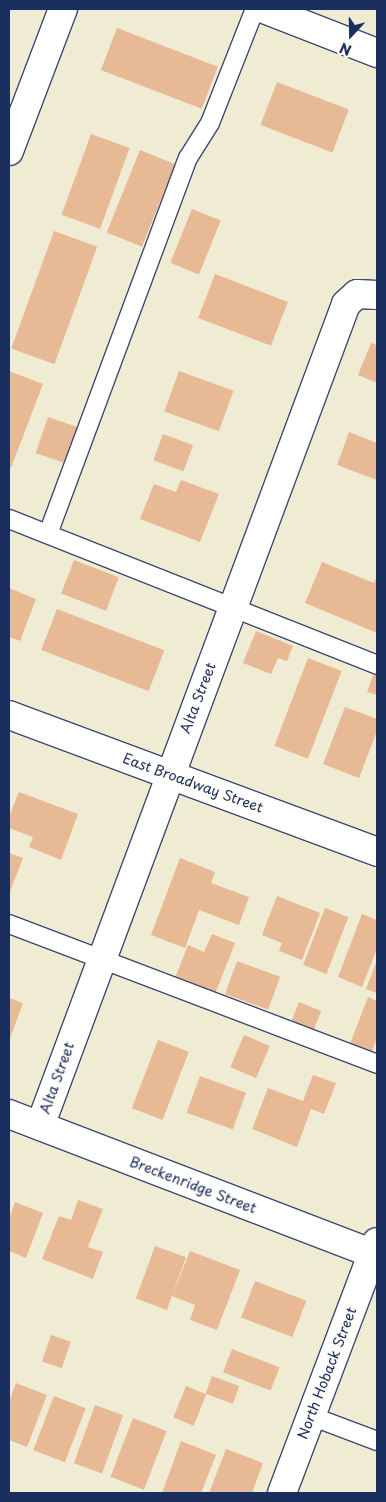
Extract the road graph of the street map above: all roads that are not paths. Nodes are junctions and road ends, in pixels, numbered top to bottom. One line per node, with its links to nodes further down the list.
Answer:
1 (63, 9): 5 (street)
2 (254, 9): 8 (lane)
3 (264, 9): 4 (street)
4 (377, 53)
5 (9, 151)
6 (377, 295): 9 (street, Alta Street)
7 (9, 519): 8 (lane)
8 (48, 534): 9 (lane)
9 (231, 608): 10 (lane); 12 (street, Alta Street)
10 (377, 665)
11 (9, 715): 12 (street, East Broadway Street)
12 (169, 774): 13 (street, East Broadway Street); 15 (street, Alta Street)
13 (377, 852)
14 (9, 924): 15 (lane)
15 (102, 958): 16 (lane); 18 (street, Alta Street)
16 (377, 1064)
17 (9, 1114): 18 (street, Breckenridge Street)
18 (40, 1126): 19 (street, Breckenridge Street)
19 (376, 1250): 20 (street, North Hoback Street)
20 (311, 1416): 21 (lane); 22 (street, North Hoback Street)
21 (377, 1441)
22 (282, 1493)

